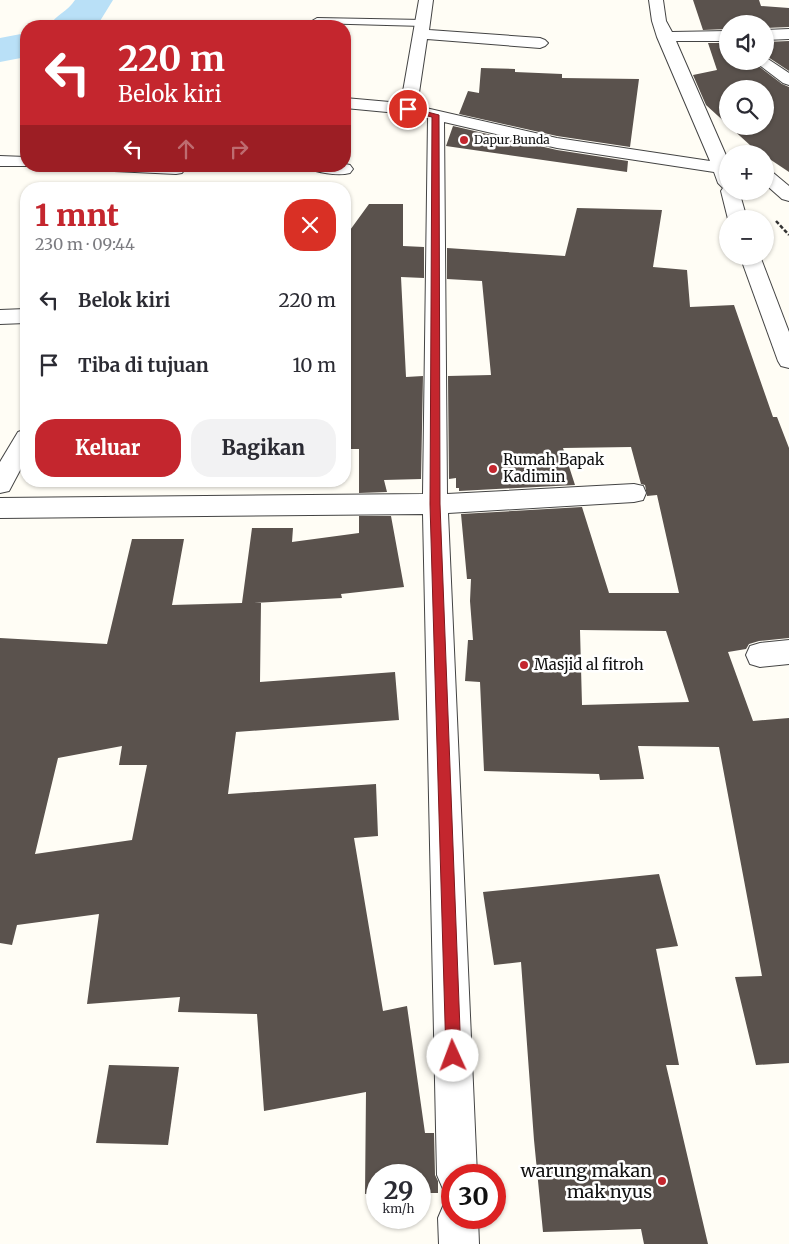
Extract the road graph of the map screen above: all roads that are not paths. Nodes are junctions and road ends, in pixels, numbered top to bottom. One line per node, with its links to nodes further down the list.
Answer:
1 (426, 0): 4 (street)
2 (656, 0): 9 (street)
3 (351, 24): 4 (lane)
4 (422, 29): 8 (street); 14 (street)
5 (789, 34): 6 (street)
6 (774, 35)
7 (719, 37): 9 (street)
8 (540, 43)
9 (668, 44): 10 (street); 16 (street)
10 (719, 47)
11 (774, 69): 12 (street)
12 (789, 80)
13 (351, 104): 14 (street)
14 (408, 109): 15 (street)
15 (436, 115): 21 (street); 31 (street)
16 (712, 141): 17 (street); 18 (street)
17 (720, 145)
18 (719, 160)
19 (0, 161): 20 (street)
20 (20, 162)
21 (719, 175)
22 (774, 182): 23 (street)
23 (789, 195)
24 (753, 265): 27 (street)
25 (20, 316): 26 (street)
26 (0, 317)
27 (789, 361)
28 (20, 449): 29 (street)
29 (0, 484)
30 (634, 493): 31 (street)
31 (435, 504): 32 (street); 35 (street)
32 (0, 508)
33 (789, 652): 34 (street)
34 (760, 655)
35 (457, 1164)
36 (458, 1229): 37 (street)
37 (459, 1244)

